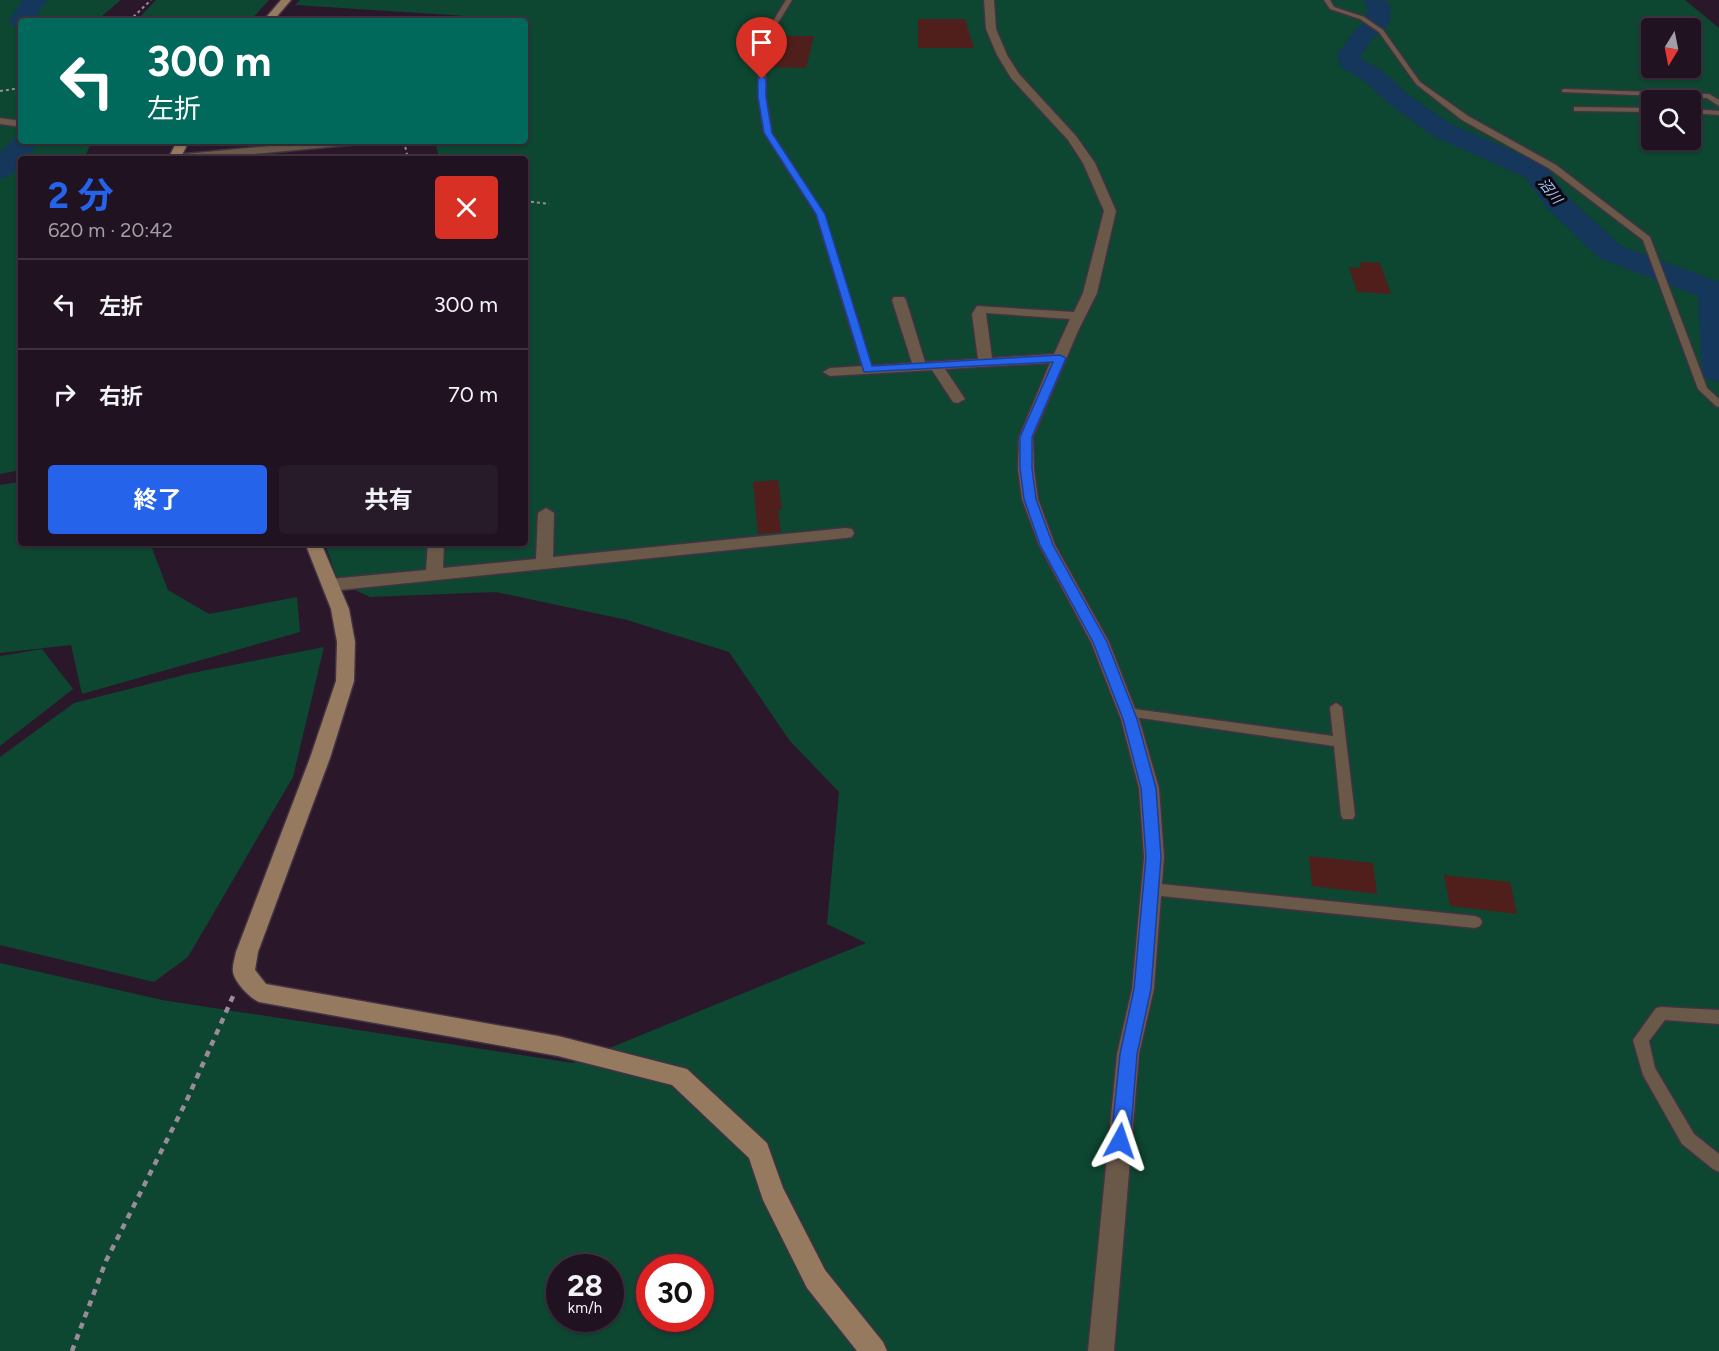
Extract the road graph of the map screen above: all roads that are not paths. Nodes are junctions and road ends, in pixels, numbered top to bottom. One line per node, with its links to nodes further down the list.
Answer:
1 (286, 0): 5 (street)
2 (789, 0): 24 (lane)
3 (989, 0): 19 (street)
4 (1327, 0): 27 (lane)
5 (271, 18)
6 (1719, 90): 8 (lane)
7 (1564, 91): 8 (lane)
8 (1709, 96): 9 (lane)
9 (1719, 104)
10 (1577, 109): 11 (lane)
11 (1641, 111)
12 (1715, 112): 14 (lane)
13 (0, 121): 15 (street)
14 (1719, 123)
15 (18, 124)
16 (326, 144): 17 (street)
17 (196, 156)
18 (899, 300): 22 (street)
19 (1078, 316): 20 (street); 21 (street)
20 (1060, 358): 21 (street); 36 (street)
21 (986, 363): 23 (street)
22 (920, 366): 23 (street); 24 (street)
23 (936, 366): 26 (street)
24 (868, 370): 25 (street)
25 (830, 372)
26 (958, 399)
27 (1719, 404)
28 (546, 513): 32 (street)
29 (846, 533): 32 (street)
30 (314, 546): 34 (street)
31 (436, 546): 33 (street)
32 (544, 565): 33 (street)
33 (434, 575): 34 (street)
34 (330, 585): 43 (street)
35 (1336, 707): 37 (lane)
36 (1127, 712): 37 (lane); 39 (street)
37 (1340, 742): 38 (lane)
38 (1348, 815)
39 (1151, 889): 40 (lane); 44 (street)
40 (1475, 922)
41 (1719, 1017): 42 (lane)
42 (1719, 1164)
43 (874, 1351)
44 (1101, 1351)

